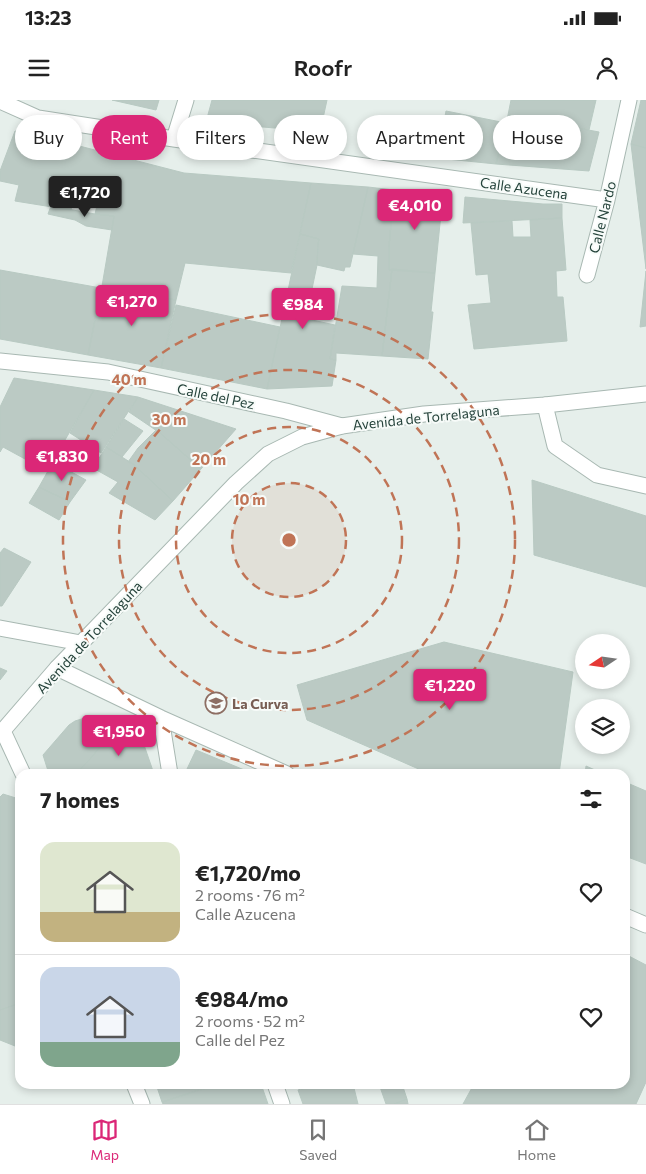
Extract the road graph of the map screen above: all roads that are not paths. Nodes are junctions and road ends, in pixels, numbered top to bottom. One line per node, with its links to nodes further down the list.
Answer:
1 (186, 100): 4 (street)
2 (628, 100): 5 (street, Calle Nardo)
3 (0, 101): 4 (street, Calle Azucena)
4 (174, 139): 5 (street, Calle Azucena)
5 (607, 200): 6 (street, Calle Nardo)
6 (587, 275)
7 (0, 361): 10 (street, Calle del Pez)
8 (646, 394): 9 (street, Avenida de Torrelaguna)
9 (545, 405): 10 (street, Avenida de Torrelaguna); 11 (street)
10 (342, 426): 13 (street, Avenida de Torrelaguna)
11 (646, 486)
12 (0, 628): 13 (street)
13 (81, 643): 14 (street, Avenida de Torrelaguna)
14 (57, 668): 15 (street); 16 (street, Avenida de Torrelaguna)
15 (161, 718): 18 (street); 19 (street)
16 (1, 732): 17 (street)
17 (21, 769)
18 (169, 769)
19 (276, 769)
20 (630, 918): 21 (street)
21 (646, 924)
22 (136, 1089): 24 (street)
23 (277, 1089): 25 (street)
24 (142, 1104)
25 (282, 1104)

